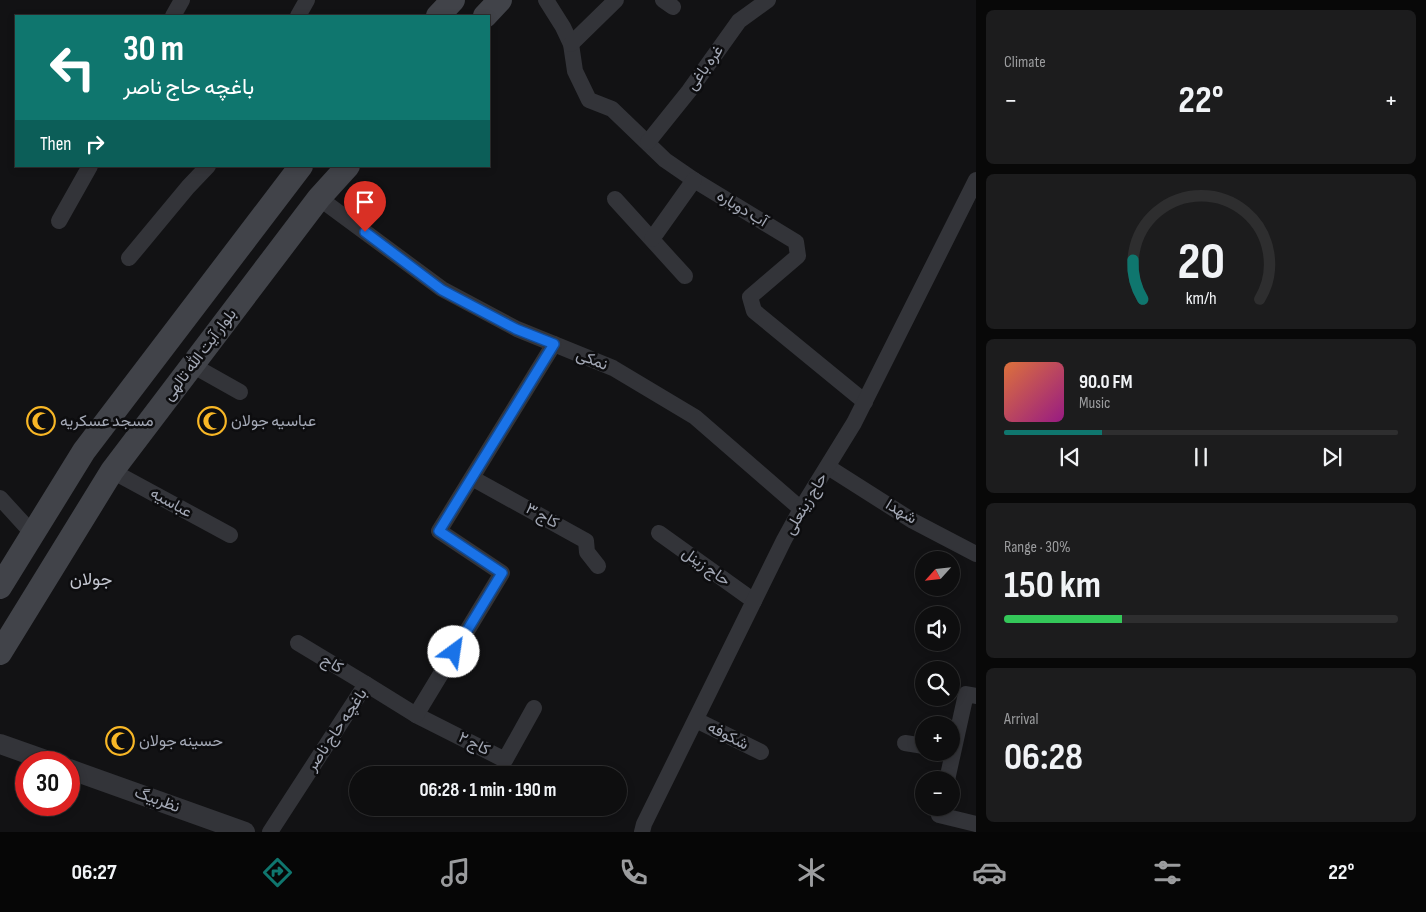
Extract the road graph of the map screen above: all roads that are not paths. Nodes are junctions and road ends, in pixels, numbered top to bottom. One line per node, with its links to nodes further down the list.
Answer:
1 (182, 0): 8 (street)
2 (307, 0): 9 (street)
3 (453, 0): 10 (main road)
4 (500, 0): 11 (main road)
5 (546, 0): 12 (street, آب دوباره)
6 (616, 0): 12 (street)
7 (768, 0): 13 (street, غره باغی)
8 (174, 15)
9 (299, 15)
10 (439, 15)
11 (486, 15)
12 (571, 44): 13 (street, آب دوباره)
13 (648, 142): 18 (street, آب دوباره)
14 (89, 167): 22 (street)
15 (207, 167): 24 (street)
16 (300, 167): 30 (main road)
17 (347, 167): 20 (main road, بلوار آیت الله تالهی)
18 (694, 180): 23 (street); 29 (street, آب دوباره)
19 (976, 180): 29 (street, حاج زینعلی)
20 (319, 198): 26 (street, نمکی); 27 (main road, بلوار آیت الله تالهی)
21 (615, 199): 23 (street)
22 (60, 221)
23 (652, 239): 25 (street)
24 (129, 258)
25 (685, 276)
26 (554, 344): 33 (street); 35 (street, نمکی)
27 (192, 365): 28 (street); 32 (main road, بلوار آیت الله تالهی)
28 (240, 392)
29 (865, 402): 31 (street, حاج زینعلی)
30 (84, 451): 32 (main road); 37 (main road)
31 (828, 467): 35 (street, حاج زینعلی); 39 (street, شهدا)
32 (112, 471): 38 (street, عباسیه); 44 (main road, بلوار آیت الله تالهی)
33 (472, 478): 40 (street, کاج ۳); 48 (street)
34 (0, 498): 37 (street)
35 (801, 509): 42 (street, حاج زینعلی)
36 (659, 533): 42 (street, حاج زینل)
37 (33, 534): 41 (main road)
38 (230, 535)
39 (976, 554)
40 (598, 566)
41 (0, 587)
42 (754, 601): 50 (street, حاج زینعلی)
43 (298, 644): 45 (street, کاج)
44 (0, 653)
45 (366, 684): 48 (street, باغچه حاج ناصر); 60 (street, باغچه حاج ناصر)
46 (976, 696): 49 (street)
47 (534, 708): 48 (street, کاج ۲)
48 (416, 715)
49 (960, 718)
50 (696, 720): 55 (street, شکوفه); 61 (street, حاج زینعلی)
51 (905, 743): 53 (street)
52 (0, 744): 54 (street)
53 (915, 745)
54 (20, 751)
55 (761, 752)
56 (80, 773): 59 (street, نظربیگ)
57 (943, 816): 58 (street)
58 (976, 824)
59 (245, 832)
60 (270, 832)
61 (642, 832)

